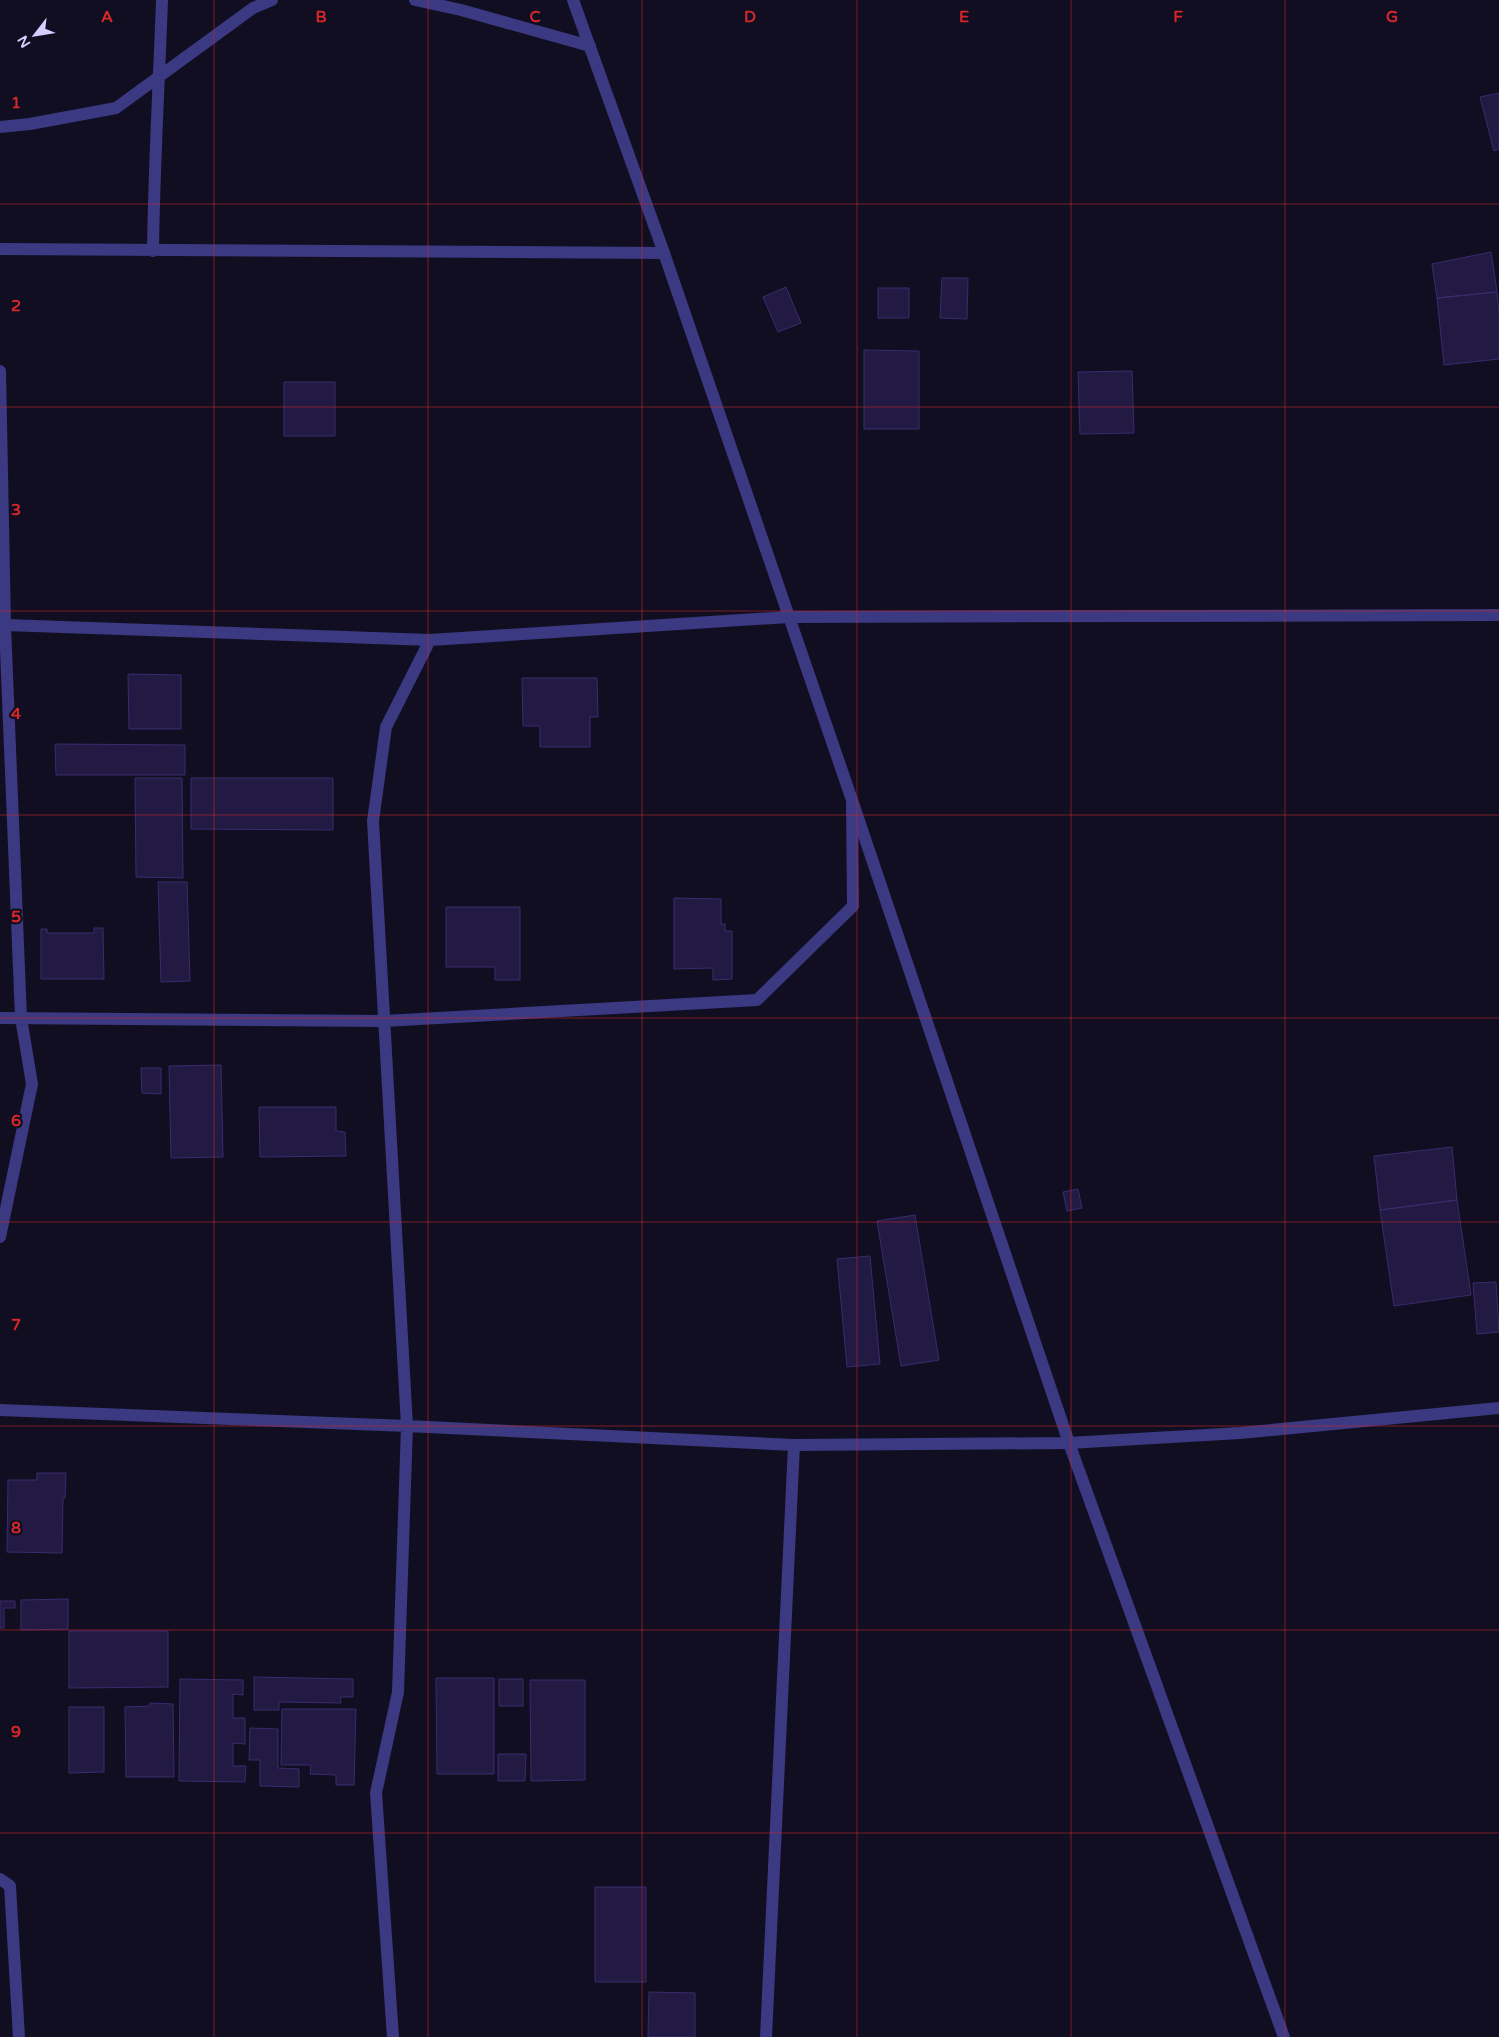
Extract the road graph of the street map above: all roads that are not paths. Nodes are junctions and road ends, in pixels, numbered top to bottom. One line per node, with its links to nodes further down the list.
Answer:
1 (162, 0): 6 (street)
2 (272, 0): 6 (street)
3 (415, 0): 5 (street)
4 (574, 0): 5 (street)
5 (590, 46): 10 (street)
6 (160, 76): 7 (street); 9 (street)
7 (0, 127)
8 (0, 249): 9 (street)
9 (152, 251): 10 (street)
10 (664, 253): 13 (street)
11 (0, 371): 14 (street)
12 (1499, 615): 13 (street)
13 (789, 617): 15 (street); 16 (street)
14 (5, 624): 15 (street); 18 (street)
15 (430, 640): 19 (street)
16 (852, 800): 19 (street); 24 (street)
17 (0, 1018): 18 (street)
18 (21, 1018): 19 (street); 20 (street)
19 (384, 1021): 23 (street)
20 (0, 1237)
21 (1499, 1408): 24 (street)
22 (0, 1410): 23 (street)
23 (407, 1426): 25 (street); 28 (street)
24 (1069, 1443): 25 (street); 30 (street)
25 (794, 1445): 29 (street)
26 (0, 1878): 27 (street)
27 (19, 2037)
28 (393, 2037)
29 (766, 2037)
30 (1284, 2037)

